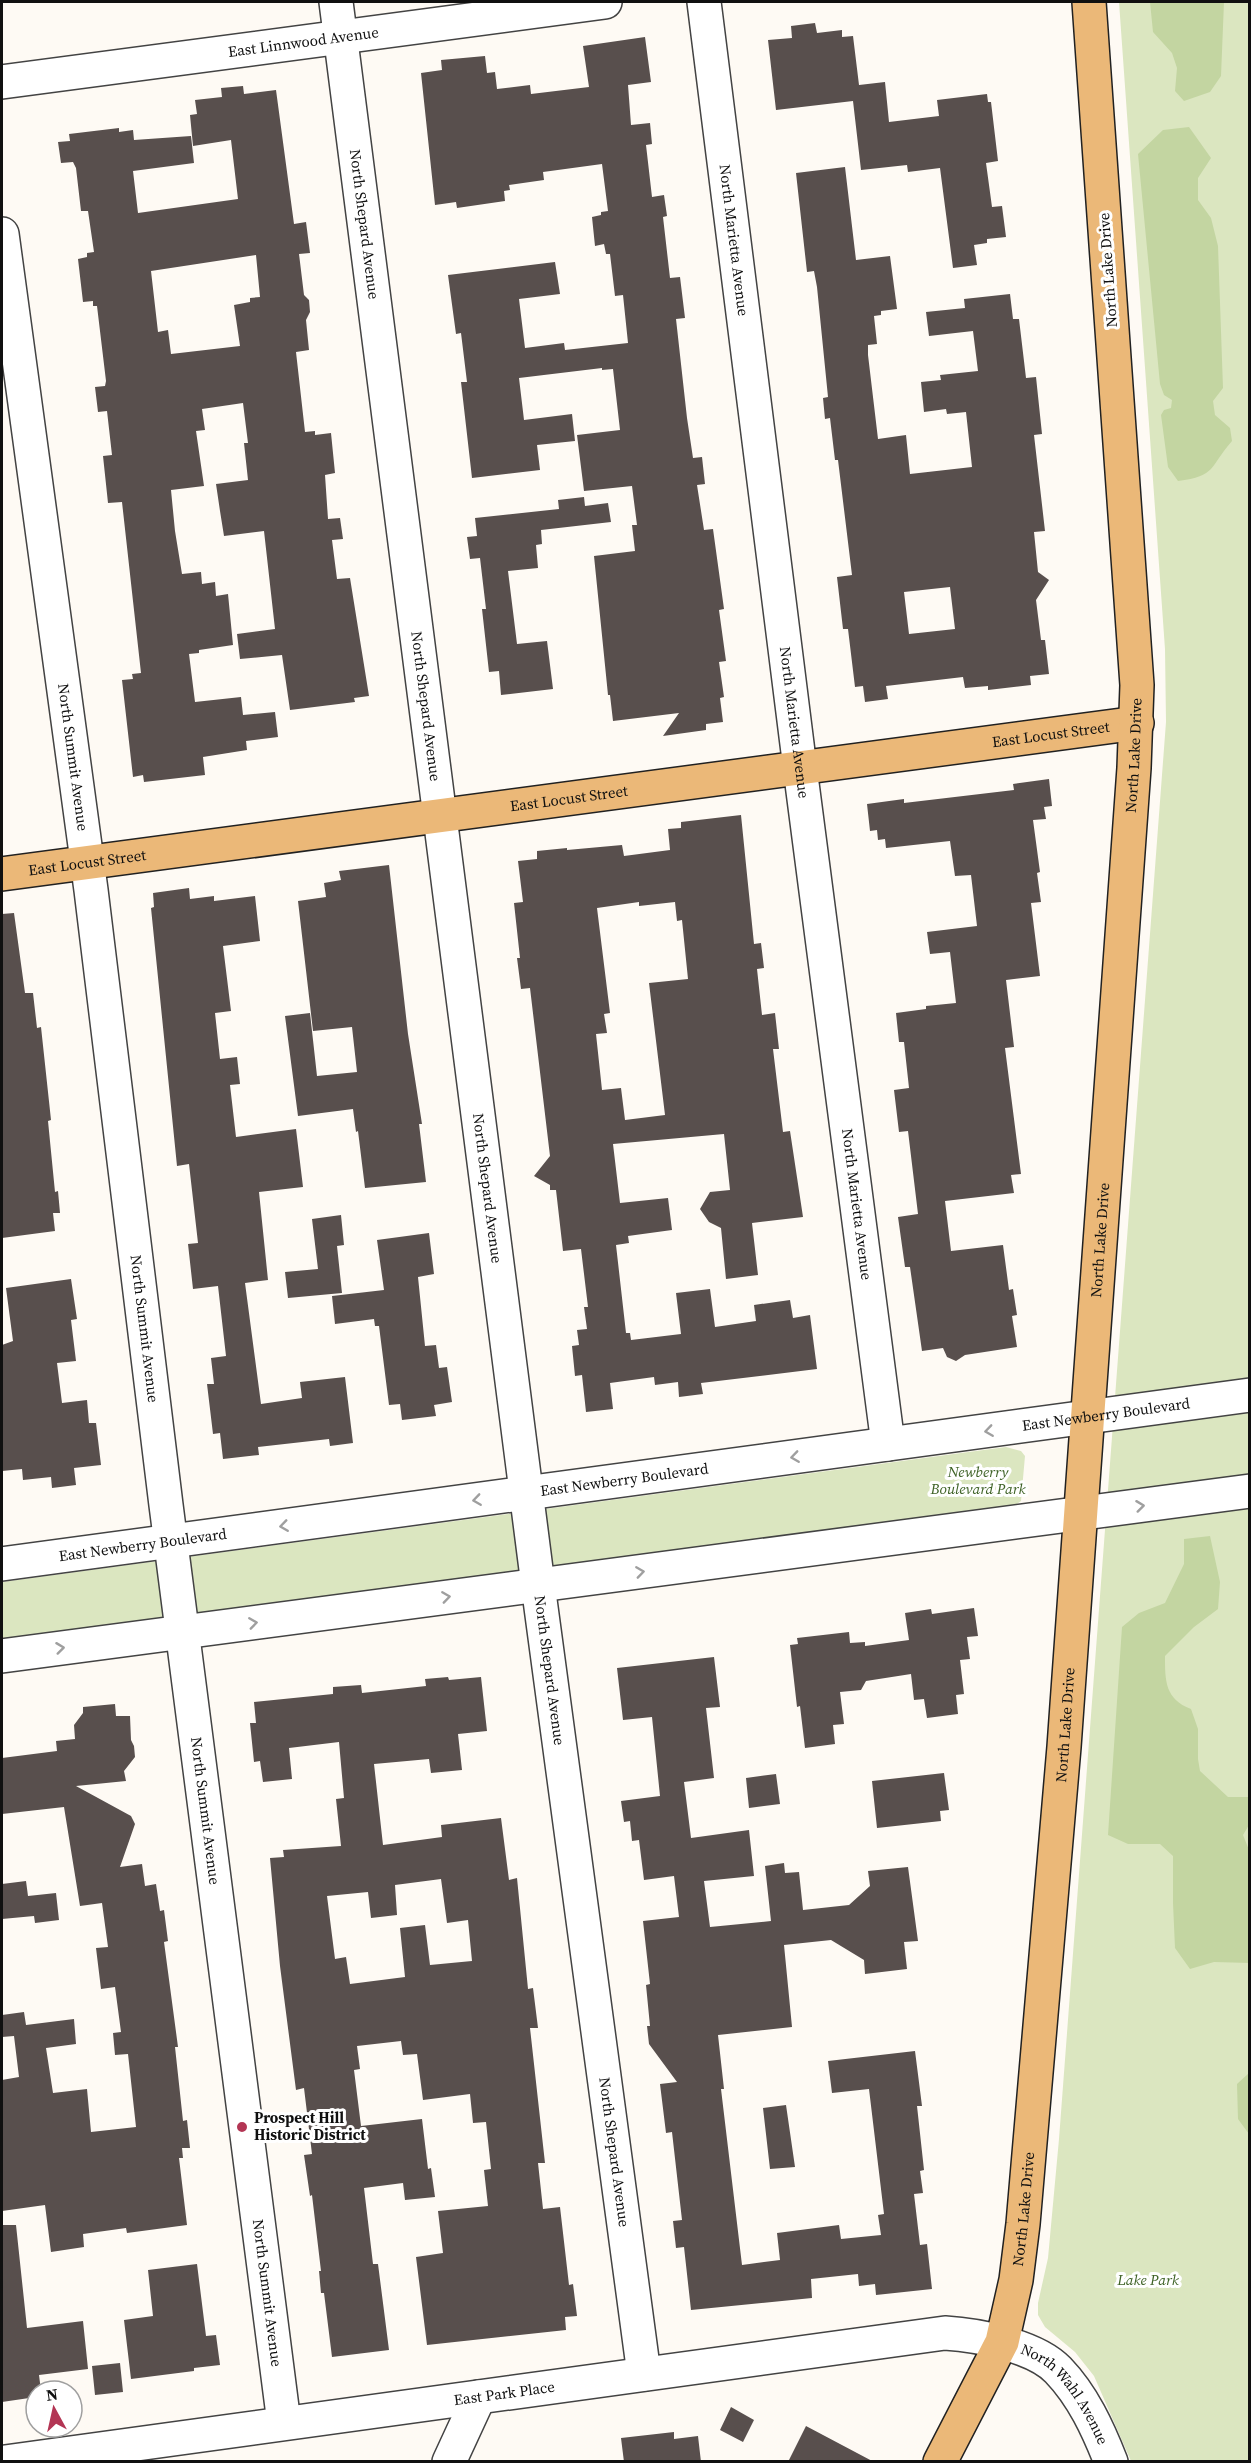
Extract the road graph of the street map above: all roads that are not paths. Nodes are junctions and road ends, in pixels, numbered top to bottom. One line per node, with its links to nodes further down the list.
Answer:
1 (336, 2): 5 (street, North Shepard Avenue)
2 (605, 2): 5 (street, East Linnwood Avenue)
3 (704, 2): 9 (street, North Marietta Avenue)
4 (1089, 2): 8 (main road, North Lake Drive)
5 (340, 37): 6 (street, East Linnwood Avenue); 10 (street, North Shepard Avenue)
6 (2, 82)
7 (2, 234): 11 (street, North Summit Avenue)
8 (1137, 723): 9 (main road, East Locust Street); 14 (main road, North Lake Drive)
9 (800, 768): 10 (main road, East Locust Street); 15 (street, North Marietta Avenue)
10 (440, 816): 11 (main road, East Locust Street); 17 (street, North Shepard Avenue)
11 (87, 862): 12 (main road, East Locust Street); 19 (street, North Summit Avenue)
12 (2, 874)
13 (1250, 1395): 14 (street, East Newberry Boulevard)
14 (1088, 1417): 15 (street, East Newberry Boulevard, one-way to 15); 18 (main road, North Lake Drive)
15 (888, 1444): 17 (street, East Newberry Boulevard, one-way to 17)
16 (1250, 1491): 18 (street, one-way to 16)
17 (526, 1493): 19 (street, East Newberry Boulevard, one-way to 19); 21 (street, North Shepard Avenue)
18 (1082, 1514): 21 (street, one-way to 18); 24 (main road, North Lake Drive)
19 (171, 1541): 20 (street, East Newberry Boulevard); 22 (street, North Summit Avenue)
20 (2, 1564)
21 (538, 1585): 22 (street, one-way to 21); 25 (street, North Shepard Avenue)
22 (183, 1632): 23 (street, one-way to 22); 27 (street, North Summit Avenue)
23 (2, 1656)
24 (1002, 2342): 25 (street, East Park Place); 30 (main road, North Lake Drive); 31 (street, North Wahl Avenue)
25 (644, 2374): 26 (street, East Park Place)
26 (478, 2397): 27 (street, East Park Place); 29 (street)
27 (284, 2423): 28 (street, East Park Place)
28 (5, 2462)
29 (449, 2462)
30 (940, 2462)
31 (1111, 2462)

